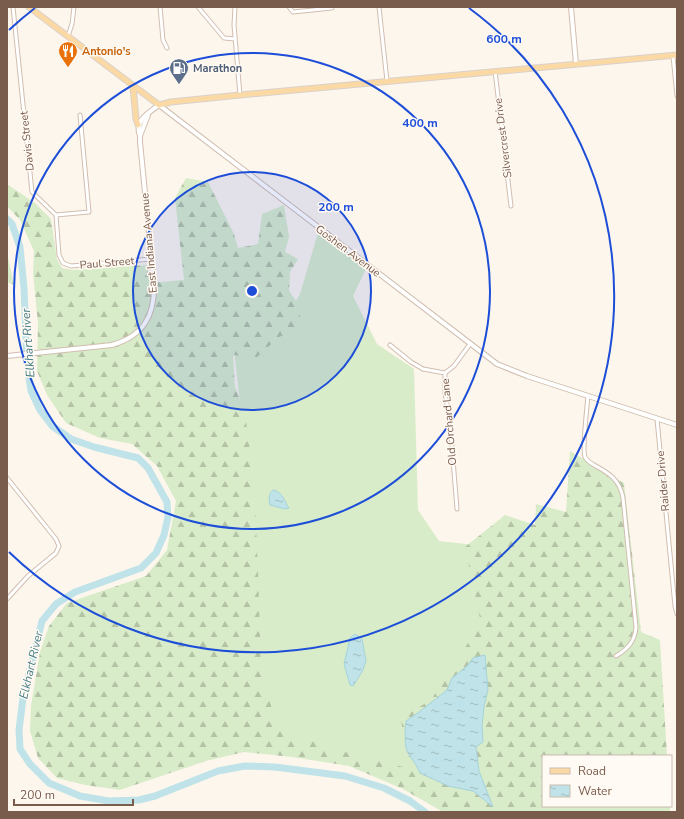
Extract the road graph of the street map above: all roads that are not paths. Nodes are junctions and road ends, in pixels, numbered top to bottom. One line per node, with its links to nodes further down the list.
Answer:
1 (13, 7): 28 (street, Davis Street)
2 (30, 7): 12 (main road, Goshen Avenue)
3 (74, 7): 12 (street)
4 (160, 7): 14 (street)
5 (198, 7): 13 (street)
6 (235, 7): 13 (street)
7 (289, 7): 11 (street)
8 (332, 7): 11 (street)
9 (379, 7): 18 (street)
10 (571, 7): 16 (street)
11 (302, 9)
12 (68, 36): 19 (main road, Goshen Avenue)
13 (235, 39): 20 (street)
14 (167, 48)
15 (675, 55): 16 (main road); 21 (street)
16 (576, 64): 17 (main road)
17 (495, 71): 18 (main road); 27 (street, Silvercrest Drive)
18 (387, 81): 20 (main road)
19 (133, 87): 22 (main road, Goshen Avenue); 25 (main road)
20 (240, 95): 22 (main road)
21 (677, 96)
22 (160, 105): 24 (street, East Indiana Avenue); 30 (street, Goshen Avenue)
23 (80, 115): 28 (street)
24 (148, 115): 25 (street, East Indiana Avenue); 26 (street, East Indiana Avenue)
25 (138, 124): 26 (street, East Indiana Avenue)
26 (140, 136): 29 (street, East Indiana Avenue)
27 (511, 206)
28 (56, 215): 29 (street, Paul Street)
29 (151, 259): 32 (street, East Indiana Avenue)
30 (470, 344): 33 (street, Old Orchard Lane); 34 (street, Goshen Avenue)
31 (390, 345): 33 (street)
32 (7, 356)
33 (445, 373): 38 (street, Old Orchard Lane)
34 (588, 396): 35 (street, Goshen Avenue); 41 (street)
35 (657, 419): 36 (street, Goshen Avenue); 40 (street, Raider Drive)
36 (677, 425)
37 (7, 478): 39 (street)
38 (457, 509)
39 (7, 599)
40 (677, 614)
41 (616, 656)

